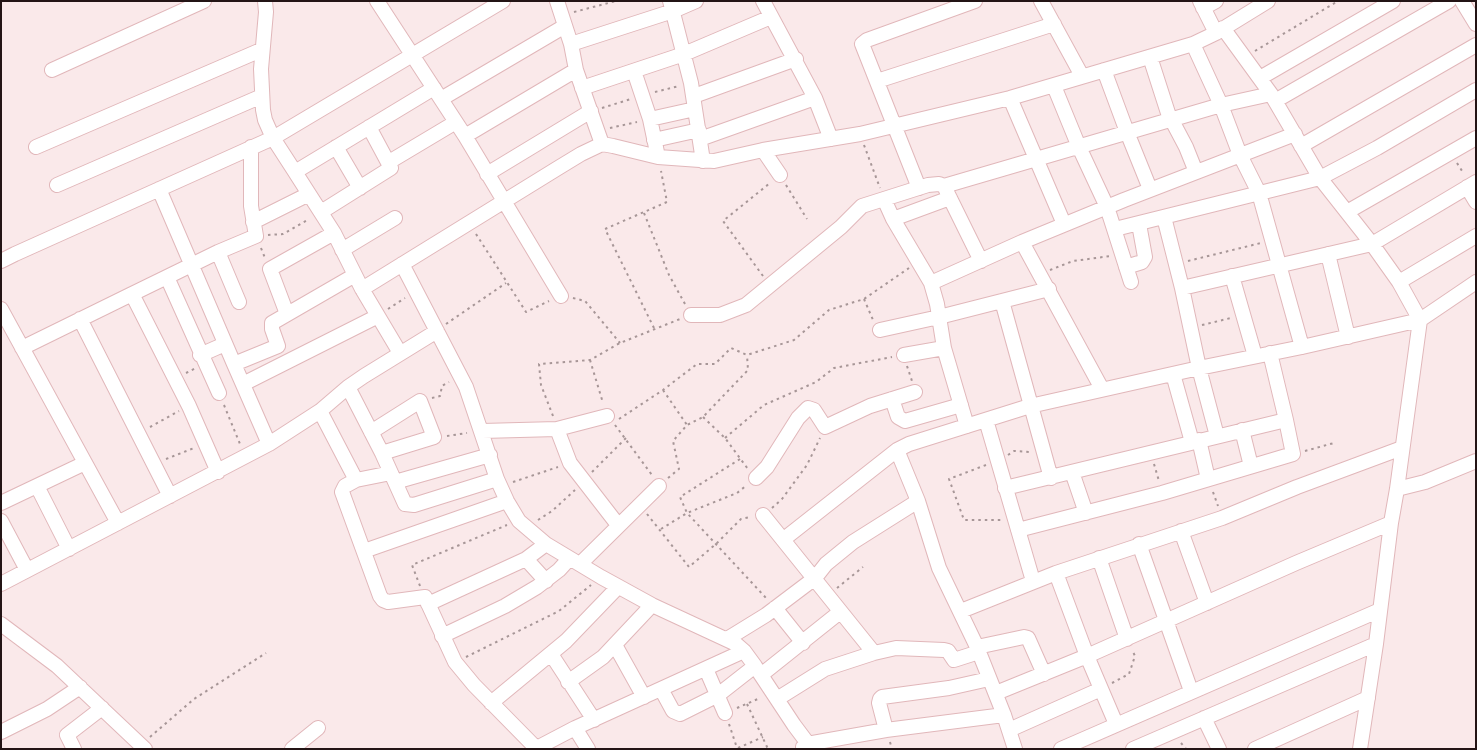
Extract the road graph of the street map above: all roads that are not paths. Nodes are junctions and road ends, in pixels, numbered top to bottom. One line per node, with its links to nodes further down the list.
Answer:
1 (204, 1): 29 (street)
2 (265, 1): 24 (street)
3 (377, 1): 26 (street)
4 (503, 1): 26 (street)
5 (557, 1): 17 (street)
6 (696, 1): 15 (street)
7 (975, 1): 35 (street)
8 (1041, 1): 18 (street)
9 (1268, 1): 20 (street)
10 (1393, 1): 34 (street)
11 (1449, 1): 41 (street)
12 (1462, 1): 19 (street)
13 (765, 2): 16 (street)
14 (1206, 3): 20 (street)
15 (672, 6): 21 (street); 25 (street)
16 (771, 17): 25 (street); 28 (street)
17 (564, 20): 21 (street); 39 (street)
18 (1054, 24): 33 (street); 35 (street)
19 (1476, 24)
20 (1220, 30): 22 (street); 34 (street)
21 (570, 44): 30 (street)
22 (1193, 44): 27 (street); 45 (street)
23 (1476, 45): 59 (street)
24 (261, 50): 40 (street); 61 (street)
25 (684, 54): 32 (street); 44 (street)
26 (412, 56): 39 (street); 55 (street)
27 (1150, 57): 31 (street); 48 (street)
28 (796, 60): 42 (street); 44 (street)
29 (52, 70)
30 (576, 70): 37 (street); 54 (street)
31 (1104, 70): 33 (street); 52 (street)
32 (634, 71): 37 (street); 47 (street)
33 (1082, 76): 36 (street)
34 (1260, 78): 41 (street)
35 (877, 82): 50 (street)
36 (1054, 86): 43 (street); 64 (street)
37 (582, 88): 46 (street)
38 (1475, 92): 75 (street)
39 (437, 94): 49 (street); 51 (street)
40 (262, 96): 55 (street); 77 (street)
41 (1273, 97): 45 (street); 59 (street)
42 (815, 98): 53 (street); 57 (street)
43 (1010, 98): 50 (street); 68 (street)
44 (695, 103): 47 (street); 53 (street)
45 (1221, 105): 48 (street); 66 (street)
46 (591, 111): 60 (street); 73 (street)
47 (650, 119): 58 (street)
48 (1173, 121): 52 (street); 72 (street)
49 (456, 122): 54 (street); 70 (street)
50 (896, 126): 57 (street); 79 (street)
51 (369, 127): 63 (street); 70 (street)
52 (1127, 132): 64 (street); 81 (street)
53 (700, 135): 58 (street); 69 (street)
54 (465, 136): 73 (street)
55 (273, 138): 62 (street); 71 (street)
56 (1476, 138): 90 (street)
57 (831, 139): 65 (street)
58 (654, 140): 67 (street)
59 (1298, 140): 66 (street); 75 (street)
60 (602, 144): 67 (street); 86 (street)
61 (36, 147)
62 (251, 147): 80 (street); 96 (street)
63 (336, 147): 71 (street); 78 (street)
64 (1079, 147): 68 (street); 88 (street)
65 (763, 150): 69 (street); 74 (street)
66 (1240, 155): 72 (street); 84 (street)
67 (658, 158): 69 (street)
68 (1036, 158): 82 (street); 94 (street)
69 (703, 161)
70 (389, 162): 78 (street)
71 (295, 172): 83 (street)
72 (1196, 172): 81 (street)
73 (487, 174): 86 (street)
74 (780, 175)
75 (1320, 178): 84 (street); 90 (street)
76 (1471, 184): 87 (street); 101 (street)
77 (57, 185)
78 (360, 188): 89 (street)
79 (919, 188): 82 (street); 85 (street)
80 (159, 189): 105 (street); 108 (street)
81 (1150, 189): 88 (street)
82 (947, 192): 93 (street); 106 (street)
83 (309, 194): 89 (street); 96 (street)
84 (1259, 194): 92 (street); 110 (street)
85 (884, 199): 93 (street); 127 (street)
86 (504, 201): 109 (street); 122 (street)
87 (1476, 202)
88 (1106, 207): 94 (street); 97 (street)
89 (321, 212): 98 (street)
90 (1347, 212): 101 (street)
91 (395, 218): 102 (street)
92 (1164, 218): 95 (street); 119 (street)
93 (893, 219): 117 (street)
94 (1064, 224): 100 (street)
95 (1139, 224): 97 (street); 107 (street)
96 (255, 229): 103 (street)
97 (1115, 230): 107 (street)
98 (334, 233): 102 (street); 126 (street)
99 (1476, 236): 115 (street)
100 (1022, 242): 106 (street); 120 (street)
101 (1372, 244): 104 (street); 115 (street)
102 (342, 250): 111 (street)
103 (218, 252): 108 (street); 124 (street)
104 (1328, 254): 110 (street); 135 (street)
105 (1, 261)
106 (981, 261): 117 (street)
107 (1125, 261): 114 (street)
108 (193, 264): 113 (street); 136 (street)
109 (402, 264): 118 (street); 133 (street)
110 (1279, 265): 112 (street); 138 (street)
111 (355, 275): 118 (street); 126 (street)
112 (1232, 276): 119 (street); 144 (street)
113 (167, 277): 121 (street); 145 (street)
114 (1131, 282)
115 (1399, 282): 131 (street)
116 (1476, 282): 131 (street)
117 (931, 283): 129 (street)
118 (362, 288): 128 (street)
119 (1182, 288): 148 (street)
120 (1048, 289): 123 (street); 152 (street)
121 (132, 294): 130 (street); 177 (street)
122 (561, 296)
123 (1002, 301): 129 (street); 157 (street)
124 (239, 302)
125 (1, 309): 134 (street)
126 (287, 314): 137 (street)
127 (691, 315)
128 (378, 316): 141 (street); 146 (street)
129 (939, 317): 132 (street); 140 (street)
130 (80, 319): 139 (street); 189 (street)
131 (1420, 320): 135 (street); 170 (street)
132 (880, 330)
133 (437, 331): 141 (street); 165 (street)
134 (7, 334): 139 (street)
135 (1348, 336): 138 (street)
136 (225, 344): 145 (street); 147 (street)
137 (278, 346): 146 (street); 147 (street)
138 (1302, 347): 142 (street)
139 (22, 348): 175 (street)
140 (944, 348): 143 (street); 156 (street)
141 (400, 352): 151 (street)
142 (1270, 353): 144 (street); 161 (street)
143 (904, 355)
144 (1255, 356): 148 (street)
145 (202, 359): 154 (street)
146 (284, 363): 150 (street)
147 (234, 364): 150 (street)
148 (1199, 368): 149 (street); 167 (street)
149 (1173, 374): 152 (street); 168 (street)
150 (243, 384): 169 (street)
151 (348, 387): 158 (street); 166 (street)
152 (1102, 389): 157 (street)
153 (915, 392): 155 (street)
154 (219, 394)
155 (892, 399): 156 (street); 180 (street)
156 (961, 405): 162 (street)
157 (1030, 406): 160 (street); 181 (street)
158 (320, 411): 169 (street); 182 (street)
159 (607, 416): 163 (street)
160 (986, 420): 162 (street); 187 (street)
161 (1286, 420): 164 (street); 176 (street)
162 (968, 426): 171 (street)
163 (557, 429): 165 (street); 198 (street)
164 (1242, 430): 167 (street); 176 (street)
165 (482, 431): 173 (street)
166 (371, 432): 172 (street); 172 (street)
167 (1217, 436): 168 (street)
168 (1195, 441): 178 (street); 183 (street)
169 (269, 444): 177 (street)
170 (1402, 448): 188 (street); 200 (street)
171 (897, 450): 191 (street); 201 (street)
172 (382, 453): 179 (street)
173 (490, 455): 179 (street); 184 (street)
174 (1476, 461): 188 (street)
175 (85, 464): 185 (street); 196 (street)
176 (1251, 466): 183 (street)
177 (218, 472): 189 (street)
178 (1072, 472): 181 (street); 193 (street)
179 (393, 478): 182 (street); 184 (street)
180 (756, 478)
181 (1051, 478): 187 (street)
182 (356, 480): 205 (street)
183 (1208, 480): 193 (street)
184 (499, 483): 190 (street)
185 (37, 486): 192 (street); 204 (street)
186 (660, 486): 198 (street)
187 (1005, 488): 199 (street)
188 (1397, 489): 197 (street)
189 (170, 496): 196 (street)
190 (507, 501): 202 (street); 205 (street)
191 (918, 501): 211 (street); 220 (street)
192 (1, 503)
193 (1086, 513): 199 (street)
194 (763, 515): 201 (street)
195 (1, 521): 209 (street)
196 (118, 523): 204 (street)
197 (1391, 523): 217 (street); 221 (street)
198 (618, 525): 208 (street)
199 (1017, 525): 213 (street)
200 (1181, 531): 203 (street); 217 (street)
201 (784, 539): 211 (street)
202 (546, 544): 207 (street); 208 (street)
203 (1140, 544): 206 (street); 223 (street)
204 (69, 549): 209 (street)
205 (364, 550): 216 (street)
206 (1099, 558): 210 (street); 226 (street)
207 (526, 559): 212 (street); 216 (street)
208 (574, 561): 212 (street); 215 (street)
209 (27, 570): 214 (street)
210 (1056, 573): 213 (street); 235 (street)
211 (815, 578): 219 (street); 222 (street)
212 (546, 581): 225 (street)
213 (1033, 581): 220 (street)
214 (1, 584)
215 (618, 587): 218 (street); 234 (street)
216 (426, 601): 225 (street)
217 (1207, 603): 223 (street)
218 (652, 605): 227 (street); 230 (street)
219 (775, 608): 227 (street); 228 (street)
220 (961, 610): 231 (street)
221 (1380, 610): 229 (street); 244 (street)
222 (840, 612): 228 (street); 233 (street)
223 (1166, 622): 226 (street); 244 (street)
224 (1, 624): 241 (street)
225 (442, 636): 250 (street)
226 (1127, 638): 235 (street)
227 (727, 639): 232 (street)
228 (802, 643): 237 (street)
229 (1376, 644): 249 (street); 254 (street)
230 (615, 645): 240 (street); 248 (street)
231 (978, 650): 233 (street); 238 (street); 239 (street)
232 (744, 651): 236 (street); 237 (street)
233 (874, 653): 247 (street)
234 (551, 654): 240 (street); 250 (street)
235 (1087, 656): 238 (street); 243 (street)
236 (706, 668): 242 (street); 246 (street)
237 (758, 671): 246 (street); 247 (street)
238 (1044, 674): 245 (street)
239 (989, 679): 245 (street); 259 (street)
240 (568, 682): 255 (street)
241 (80, 687): 251 (street); 261 (street)
242 (661, 689): 246 (street); 248 (street)
243 (1101, 689): 256 (street); 260 (street)
244 (1192, 692): 256 (street)
245 (996, 693): 253 (street)
246 (718, 695): 252 (street)
247 (775, 696): 263 (street)
248 (644, 697): 255 (street)
249 (1368, 698): 265 (street); 273 (street)
250 (491, 703): 264 (street)
251 (102, 708): 262 (street); 266 (street)
252 (725, 713)
253 (1004, 715): 259 (street); 260 (street)
254 (1204, 718): 271 (street); 272 (street)
255 (594, 720): 258 (street)
256 (1116, 724): 270 (street)
257 (318, 728): 267 (street)
258 (575, 728): 264 (street); 268 (street)
259 (886, 730): 263 (street)
260 (1009, 730): 269 (street)
261 (1, 732)
262 (143, 747)
263 (806, 747)
264 (536, 748)
265 (1358, 748)
266 (74, 749)
267 (292, 749)
268 (588, 749)
269 (1015, 749)
270 (1061, 749)
271 (1132, 749)
272 (1219, 749)
273 (1255, 749)

